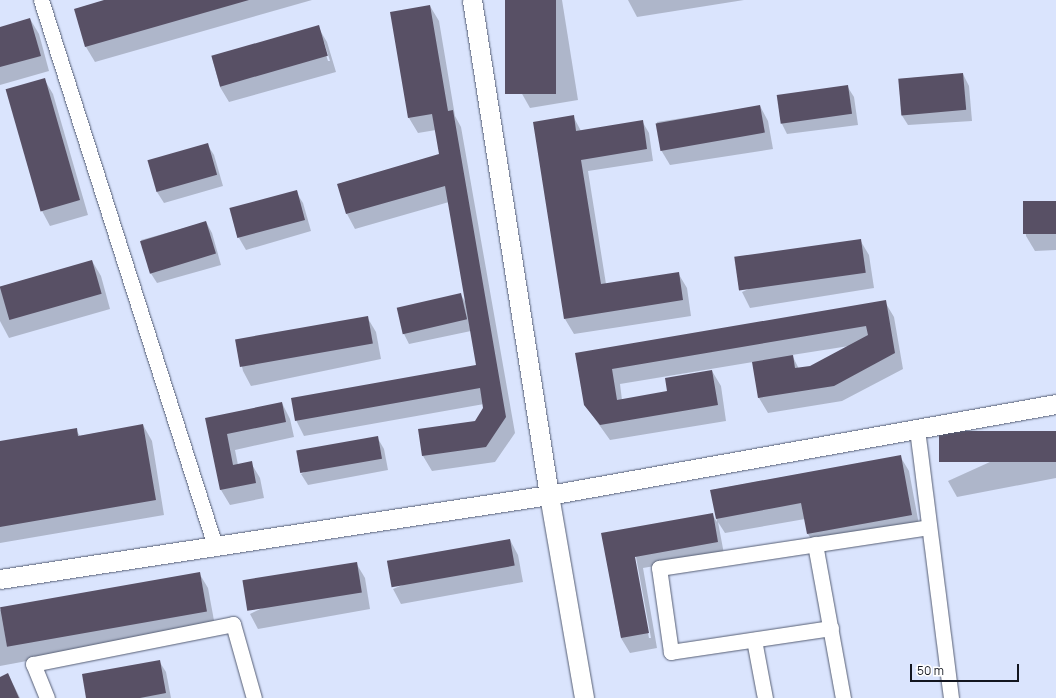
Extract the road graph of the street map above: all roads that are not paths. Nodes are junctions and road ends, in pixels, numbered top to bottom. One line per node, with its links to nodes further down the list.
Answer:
1 (41, 0): 8 (street)
2 (472, 0): 5 (street)
3 (1056, 404): 4 (street)
4 (917, 429): 5 (street); 6 (street)
5 (549, 495): 8 (street); 14 (street)
6 (929, 527): 7 (street); 17 (street)
7 (815, 544): 10 (street); 11 (street)
8 (215, 546): 9 (street)
9 (0, 579)
10 (830, 628): 11 (street); 16 (street)
11 (754, 640): 15 (street)
12 (47, 698): 13 (street)
13 (254, 698)
14 (584, 698)
15 (765, 698)
16 (844, 698)
17 (951, 698)

